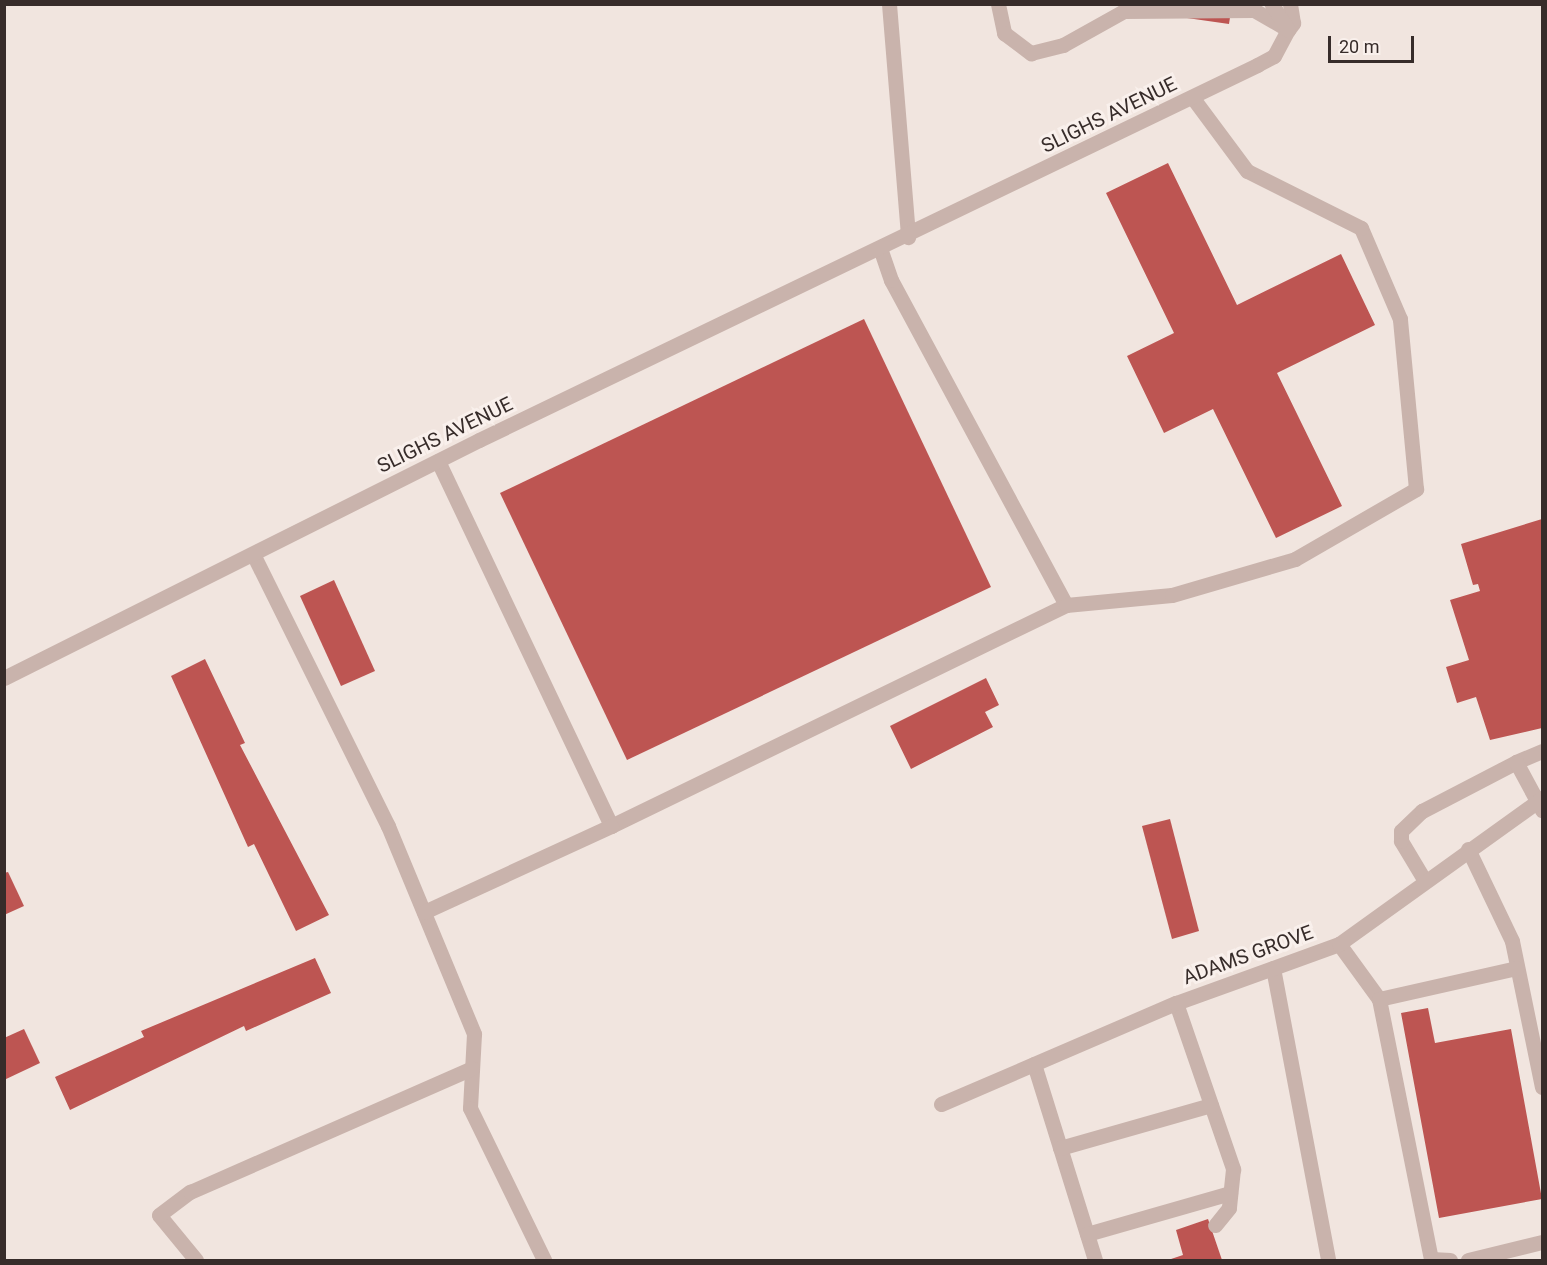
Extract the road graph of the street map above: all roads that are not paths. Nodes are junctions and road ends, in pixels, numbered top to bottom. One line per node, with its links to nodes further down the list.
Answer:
1 (889, 4): 7 (street)
2 (1129, 6): 4 (street); 5 (street)
3 (1282, 7): 5 (street)
4 (999, 11)
5 (1288, 30): 6 (street, SLIGHS AVENUE)
6 (1192, 97): 7 (street, SLIGHS AVENUE); 11 (street)
7 (908, 237): 8 (street, SLIGHS AVENUE)
8 (881, 251): 9 (street, SLIGHS AVENUE); 11 (street)
9 (438, 461): 10 (street, SLIGHS AVENUE); 16 (street)
10 (253, 554): 12 (street, SLIGHS AVENUE); 19 (street)
11 (1066, 605): 16 (street)
12 (4, 678)
13 (1542, 751): 14 (street)
14 (1515, 762): 15 (street); 18 (street)
15 (1541, 803): 17 (street, ADAMS GROVE)
16 (611, 826): 19 (street)
17 (1468, 849): 18 (street, ADAMS GROVE); 22 (street)
18 (1425, 881): 20 (street, ADAMS GROVE)
19 (424, 912): 26 (street)
20 (1339, 944): 21 (street, ADAMS GROVE); 23 (street)
21 (1273, 968): 24 (street, ADAMS GROVE); 38 (street)
22 (1518, 968): 23 (street); 27 (street)
23 (1379, 999): 39 (street)
24 (1176, 1003): 25 (street, ADAMS GROVE); 29 (street)
25 (1034, 1064): 28 (street, ADAMS GROVE); 30 (street)
26 (472, 1068): 35 (street); 36 (street)
27 (1542, 1082)
28 (941, 1104)
29 (1211, 1105): 30 (street); 31 (street)
30 (1060, 1148): 33 (street)
31 (1230, 1193): 32 (street); 33 (street)
32 (1215, 1225)
33 (1087, 1234): 37 (street)
34 (1542, 1242): 40 (street)
35 (196, 1260)
36 (544, 1260)
37 (1095, 1260)
38 (1328, 1260)
39 (1450, 1260)
40 (1468, 1260)

